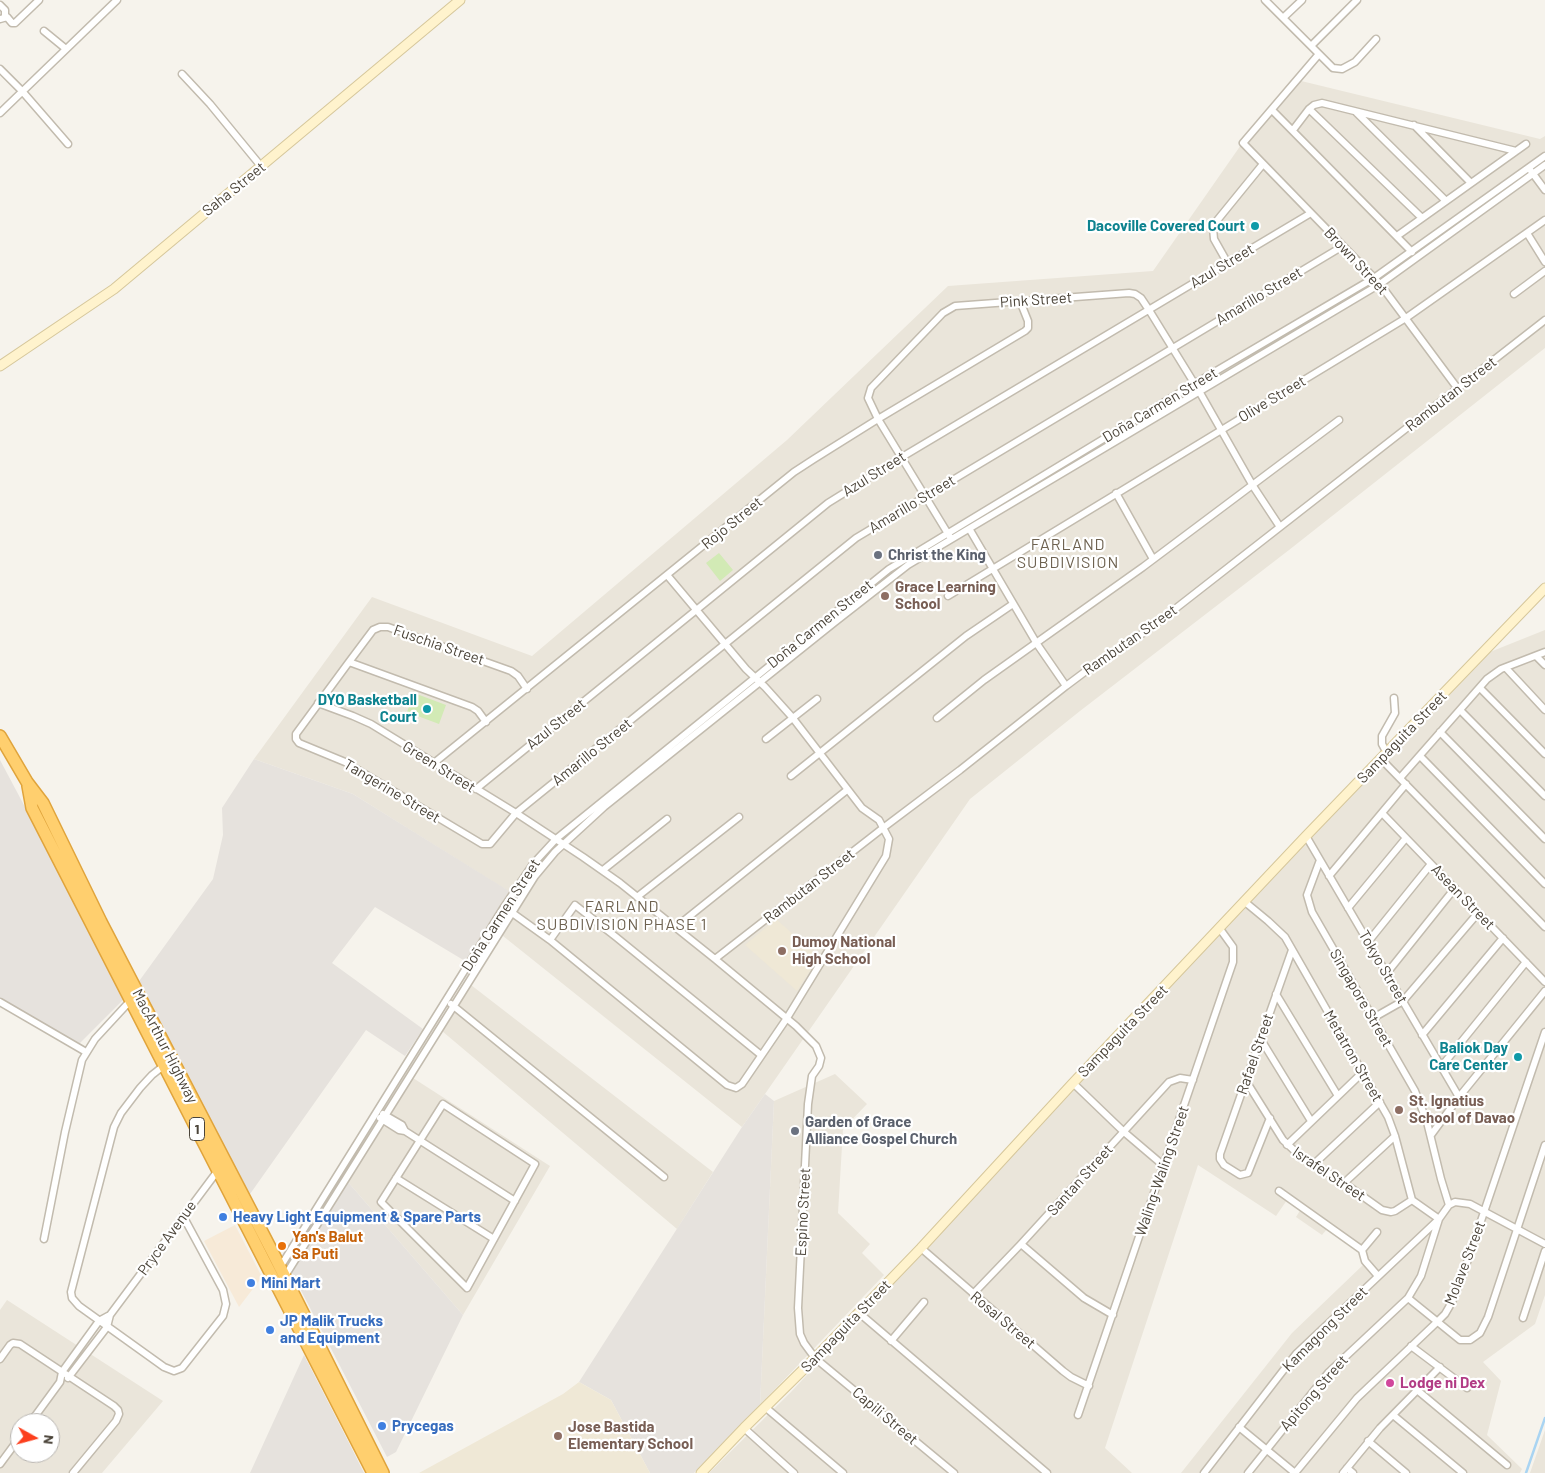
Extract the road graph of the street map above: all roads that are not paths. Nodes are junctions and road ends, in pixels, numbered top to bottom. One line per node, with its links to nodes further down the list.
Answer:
1 (39, 0): 8 (street)
2 (117, 0): 13 (street)
3 (460, 0): 53 (street, Saha Street)
4 (1265, 0): 9 (street)
5 (1302, 0): 9 (street)
6 (1357, 0): 12 (street)
7 (0, 5): 8 (street)
8 (2, 18)
9 (1283, 18): 12 (street)
10 (44, 31): 13 (street)
11 (1376, 38): 14 (street)
12 (1311, 46): 14 (street)
13 (66, 49): 17 (street)
14 (1319, 54): 19 (street)
15 (0, 69): 17 (street)
16 (182, 74): 29 (street)
17 (22, 91): 21 (street); 24 (street)
18 (1309, 109): 20 (street); 23 (street); 36 (street)
19 (1272, 110): 23 (street); 28 (street, Brown Street)
20 (1355, 111): 22 (street); 34 (street)
21 (0, 114)
22 (1414, 125): 26 (street); 32 (street)
23 (1293, 130): 39 (street)
24 (68, 144)
25 (1526, 144): 26 (street)
26 (1516, 151): 32 (street)
27 (1545, 156): 31 (street, Doña Carmen Street)
28 (1263, 164): 35 (street, Brown Street); 42 (street)
29 (260, 165)
30 (1545, 165): 31 (street, Doña Carmen Street)
31 (1531, 171): 33 (street); 41 (street, Doña Carmen Street); 46 (street, Doña Carmen Street)
32 (1471, 183): 34 (street)
33 (1545, 190)
34 (1446, 201): 36 (street)
35 (1311, 213): 40 (street, Brown Street); 42 (street, Azul Street)
36 (1422, 218): 39 (street)
37 (1545, 220): 38 (street, Olive Street)
38 (1527, 233): 43 (street); 50 (street, Olive Street)
39 (1397, 236): 41 (street)
40 (1343, 246): 45 (street, Brown Street); 52 (street, Amarillo Street)
41 (1412, 252): 45 (street, Doña Carmen Street)
42 (1227, 262): 49 (street, Azul Street)
43 (1545, 262)
44 (1545, 271): 47 (street)
45 (1374, 278): 46 (street, Brown Street); 54 (street, Doña Carmen Street)
46 (1380, 284): 50 (street, Brown Street); 56 (street, Doña Carmen Street)
47 (1514, 294)
48 (1020, 301): 49 (street, Pink Street); 57 (street, Rojo Street); 57 (street, Pink Street)
49 (1149, 310): 52 (street, Pink Street); 60 (street, Azul Street)
50 (1406, 318): 55 (street, Brown Street); 59 (street, Olive Street)
51 (1545, 320): 55 (street, Rambutan Street)
52 (1172, 349): 54 (street, Pink Street); 63 (street, Amarillo Street)
53 (0, 366)
54 (1194, 384): 56 (street, Pink Street); 66 (street, Doña Carmen Street)
55 (1458, 389): 64 (street, Rambutan Street)
56 (1199, 391): 59 (street, Pink Street); 65 (street, Doña Carmen Street)
57 (878, 419): 60 (street); 70 (street, Rojo Street)
58 (1339, 420): 61 (street)
59 (1220, 430): 61 (street, Pink Street); 62 (street, Olive Street)
60 (902, 457): 63 (street); 76 (street, Azul Street)
61 (1253, 486): 64 (street, Pink Street); 67 (street)
62 (1116, 493): 67 (street); 69 (street, Olive Street)
63 (925, 496): 66 (street); 78 (street, Amarillo Street)
64 (1280, 527): 86 (street, Rambutan Street)
65 (970, 530): 66 (street, Doña Carmen Street); 69 (street)
66 (950, 536): 68 (street, Doña Carmen Street)
67 (1153, 560): 79 (street)
68 (906, 562): 71 (street, Doña Carmen Street); 72 (street, Doña Carmen Street)
69 (992, 568): 74 (street, Olive Street); 75 (street)
70 (667, 575): 76 (street); 88 (street, Rojo Street)
71 (877, 577): 72 (street); 77 (street, Doña Carmen Street)
72 (882, 584): 77 (street, Doña Carmen Street)
73 (1545, 588): 102 (street, Sampaguita Street)
74 (948, 596)
75 (1013, 604): 79 (street); 100 (street)
76 (697, 609): 78 (street); 110 (street, Azul Street)
77 (832, 619): 85 (street, Doña Carmen Street)
78 (726, 644): 85 (street); 113 (street, Amarillo Street)
79 (1037, 644): 86 (street); 95 (street)
80 (1545, 652): 81 (street)
81 (1536, 656): 83 (street); 84 (street)
82 (349, 662): 88 (street, Fuschia Street); 91 (street, Fuschia Street); 96 (street)
83 (1545, 665)
84 (1506, 668): 87 (street); 93 (street)
85 (757, 680): 94 (street); 105 (street, Doña Carmen Street)
86 (1066, 686): 117 (street, Rambutan Street)
87 (1480, 688): 92 (street); 101 (street)
88 (526, 689): 96 (street, Rojo Street)
89 (1394, 698): 102 (street)
90 (817, 699): 94 (street)
91 (318, 703): 104 (street, Green Street); 113 (street, Tangerine Street)
92 (1460, 710): 97 (street); 112 (street)
93 (1545, 710)
94 (792, 717): 99 (street); 100 (street)
95 (937, 718)
96 (486, 722): 104 (street, Rojo Street)
97 (1440, 732): 103 (street); 121 (street)
98 (0, 736): 108 (highway, MacArthur Highway / 1)
99 (766, 739)
100 (820, 754): 106 (street); 111 (street)
101 (1545, 754)
102 (1384, 756): 107 (street); 118 (street, Sampaguita Street)
103 (1420, 756): 107 (street); 127 (street)
104 (434, 763): 110 (street, Green Street)
105 (643, 772): 120 (street, Doña Carmen Street); 122 (street, Doña Carmen Street)
106 (792, 776)
107 (1400, 778): 109 (street)
108 (27, 782): 148 (highway, MacArthur Highway / 1); 160 (highway, MacArthur Highway / 1)
109 (1406, 784): 114 (street); 136 (street)
110 (476, 789): 113 (street, Green Street)
111 (847, 790): 117 (street); 135 (street)
112 (1545, 796)
113 (516, 813): 120 (street, Green Street)
114 (1382, 813): 119 (street, Asean Street); 126 (street)
115 (739, 817): 129 (street)
116 (667, 819): 125 (street)
117 (883, 828): 142 (street, Rambutan Street); 153 (street)
118 (1306, 836): 123 (street, Tokyo Street); 130 (street, Sampaguita Street)
119 (1406, 838): 124 (street, Asean Street); 132 (street)
120 (556, 839): 122 (street, Green Street); 131 (street, Doña Carmen Street)
121 (1545, 839)
122 (564, 844): 125 (street, Green Street); 133 (street, Doña Carmen Street)
123 (1320, 860): 126 (street, Tokyo Street); 154 (street, Singapore Street)
124 (1431, 864): 128 (street, Asean Street); 140 (street)
125 (603, 870): 129 (street, Green Street)
126 (1329, 876): 132 (street, Tokyo Street)
127 (1545, 884)
128 (1455, 888): 134 (street, Asean Street); 144 (street)
129 (637, 897): 135 (street, Green Street)
130 (1245, 902): 137 (street, Sampaguita Street); 141 (street, Metatron Street)
131 (504, 907): 133 (street); 149 (street, Doña Carmen Street)
132 (1348, 908): 140 (street, Tokyo Street)
133 (512, 912): 139 (street); 152 (street, Doña Carmen Street)
134 (1478, 913): 138 (street, Asean Street); 150 (street)
135 (676, 927): 142 (street, Espino Street)
136 (1545, 927)
137 (1220, 929): 163 (street, Waling-Waling Street); 165 (street, Sampaguita Street)
138 (1503, 938): 143 (street, Asean Street); 156 (street)
139 (550, 940): 159 (street); 159 (street)
140 (1368, 942): 144 (street, Tokyo Street)
141 (1292, 950): 147 (street, Rafael Street); 162 (street, Metatron Street)
142 (715, 959): 153 (street, Espino Street)
143 (1526, 962): 145 (street, Asean Street); 161 (street)
144 (1387, 973): 150 (street, Tokyo Street)
145 (1545, 982)
146 (1545, 991): 167 (street)
147 (1276, 994): 157 (street, Rafael Street); 166 (street)
148 (132, 1000): 158 (street); 160 (highway, MacArthur Highway / 1)
149 (446, 1000): 152 (street); 169 (street, Doña Carmen Street)
150 (1403, 1001): 154 (street); 156 (street, Tokyo Street)
151 (0, 1002): 158 (street)
152 (453, 1006): 170 (street, Doña Carmen Street); 182 (street)
153 (787, 1018): 159 (street); 215 (street, Espino Street)
154 (1372, 1018): 174 (street, Singapore Street)
155 (1545, 1032): 189 (street, Molave Street)
156 (1422, 1035): 161 (street, Tokyo Street)
157 (1260, 1038): 164 (street, Rafael Street); 172 (street)
158 (86, 1052): 194 (street)
159 (761, 1056)
160 (169, 1062): 180 (highway, MacArthur Highway / 1); 210 (street)
161 (1441, 1066): 167 (street, Tokyo Street)
162 (1363, 1072): 166 (street); 168 (street, Metatron Street)
163 (1193, 1080): 173 (street, Santan Street); 181 (street, Waling-Waling Street)
164 (1246, 1081): 171 (street, Israfel Street); 171 (street, Rafael Street)
165 (1073, 1083): 173 (street); 198 (street, Sampaguita Street)
166 (1338, 1096): 172 (street)
167 (1459, 1097): 174 (street)
168 (1380, 1102): 175 (street, Metatron Street); 179 (street)
169 (376, 1113): 170 (street); 202 (street, Doña Carmen Street)
170 (384, 1117): 176 (street); 202 (street, Doña Carmen Street)
171 (1270, 1118): 177 (street, Israfel Street)
172 (1311, 1121): 177 (street)
173 (1124, 1132): 181 (street); 196 (street, Santan Street)
174 (1431, 1135): 188 (street, Singapore Street)
175 (1395, 1136): 184 (street); 186 (street, Metatron Street)
176 (420, 1140): 183 (street); 187 (street); 187 (street)
177 (1287, 1145): 179 (street, Israfel Street)
178 (1545, 1145): 192 (street)
179 (1314, 1164): 184 (street, Israfel Street)
180 (221, 1166): 190 (street, Pryce Avenue); 202 (highway, MacArthur Highway / 1)
181 (1164, 1166): 207 (street, Waling-Waling Street)
182 (664, 1177)
183 (396, 1178): 195 (street); 195 (street)
184 (1344, 1183): 186 (street, Israfel Street)
185 (1279, 1191): 199 (street)
186 (1412, 1200): 191 (street)
187 (514, 1201): 195 (street)
188 (1449, 1205): 189 (street); 191 (street)
189 (1484, 1211): 192 (street); 211 (street, Molave Street)
190 (183, 1216): 208 (street, Pryce Avenue); 212 (street)
191 (1440, 1219): 201 (street, Kamagong Street); 204 (street, Apitong Street)
192 (1517, 1229): 197 (street); 211 (street)
193 (1377, 1232): 199 (street)
194 (44, 1239)
195 (494, 1239)
196 (1021, 1244): 203 (street, Santan Street); 207 (street)
197 (1545, 1244)
198 (921, 1248): 203 (street, Rosal Street); 206 (street, Sampaguita Street)
199 (1362, 1250): 201 (street)
200 (1545, 1251): 209 (street)
201 (1378, 1276): 229 (street, Kamagong Street)
202 (279, 1277): 224 (highway, MacArthur Highway / 1)
203 (973, 1294): 221 (street, Rosal Street)
204 (1408, 1298): 211 (street); 232 (street, Apitong Street)
205 (924, 1302): 213 (street)
206 (858, 1312): 213 (street); 215 (street, Sampaguita Street)
207 (1113, 1314): 221 (street, Waling-Waling Street)
208 (110, 1315): 210 (street, Pryce Avenue); 212 (street, Pryce Avenue)
209 (1523, 1318)
210 (99, 1321): 212 (street); 218 (street, Pryce Avenue)
211 (1437, 1322): 214 (street, Molave Street)
212 (108, 1327): 219 (street, Pryce Avenue)
213 (891, 1341): 244 (street)
214 (1411, 1346): 217 (street); 247 (street, Molave Street)
215 (815, 1358): 225 (street, Sampaguita Street); 243 (street, Capili Street)
216 (0, 1359): 218 (street)
217 (1440, 1367): 222 (street); 223 (street)
218 (62, 1372): 219 (street); 220 (street, Pryce Avenue)
219 (70, 1377): 220 (street, Pryce Avenue); 238 (street)
220 (60, 1382): 226 (street, Pryce Avenue)
221 (1089, 1386): 227 (street, Waling-Waling Street)
222 (1467, 1388)
223 (1417, 1390): 228 (street); 235 (street)
224 (345, 1407): 239 (highway, MacArthur Highway / 1); 240 (highway, MacArthur Highway / 1)
225 (764, 1408): 230 (street, Sampaguita Street); 242 (street)
226 (37, 1413)
227 (1078, 1415)
228 (1393, 1415): 231 (street); 250 (street)
229 (1239, 1427): 232 (street); 245 (street, Kamagong Street)
230 (744, 1428): 237 (street, Sampaguita Street); 241 (street)
231 (1368, 1441): 236 (street); 249 (street)
232 (1266, 1449): 246 (street, Apitong Street); 247 (street)
233 (10, 1450): 234 (street)
234 (0, 1464)
235 (1508, 1465)
236 (1345, 1470): 248 (street)
237 (704, 1472)
238 (73, 1473)
239 (373, 1473)
240 (383, 1473)
241 (794, 1473)
242 (843, 1473)
243 (954, 1473)
244 (1047, 1473)
245 (1204, 1473)
246 (1248, 1473)
247 (1295, 1473)
248 (1353, 1473)
249 (1406, 1473)
250 (1462, 1473)

